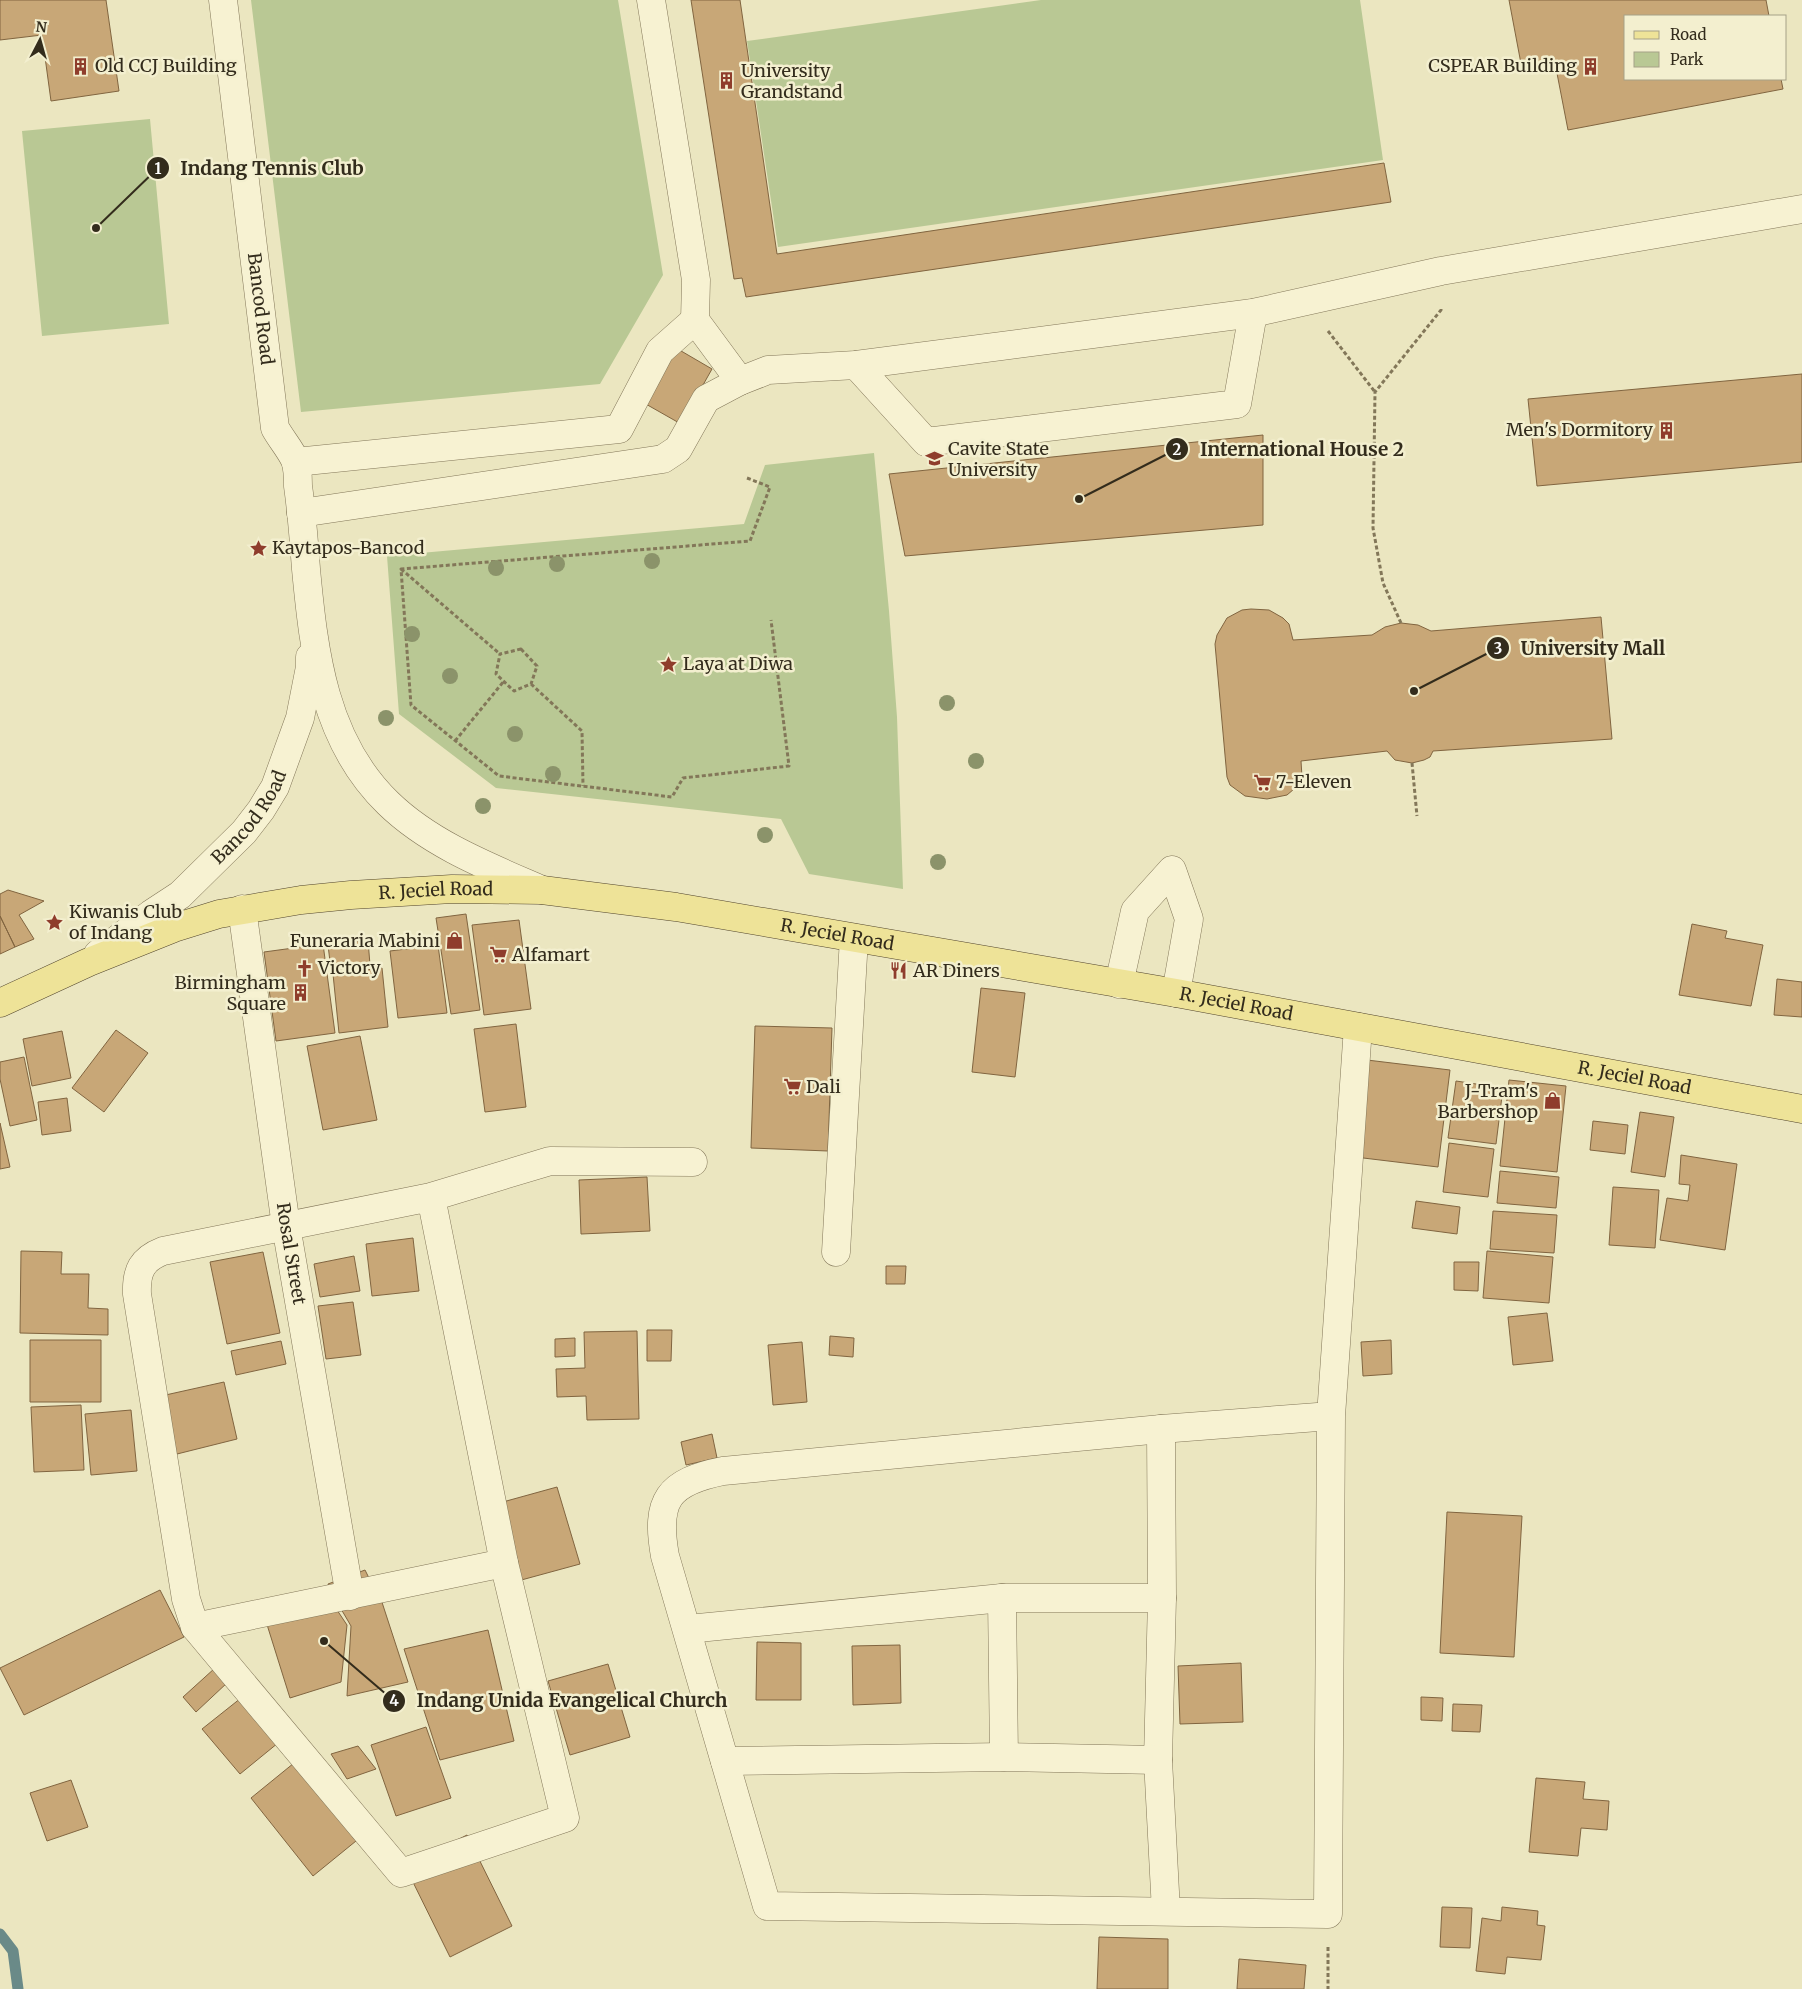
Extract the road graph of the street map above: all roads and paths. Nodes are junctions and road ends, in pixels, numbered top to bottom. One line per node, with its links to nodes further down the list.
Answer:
1 (223, 0): 11 (street, Bancod Road)
2 (651, 0): 6 (street)
3 (1802, 210): 4 (street)
4 (1441, 271): 5 (street); 10 (path)
5 (1253, 313): 8 (street); 8 (street)
6 (696, 320): 9 (street); 11 (street)
7 (1319, 332): 10 (path)
8 (856, 365): 9 (street)
9 (740, 381): 13 (street)
10 (1375, 392): 17 (path)
11 (296, 462): 13 (street, Bancod Road)
12 (748, 478): 14 (path)
13 (302, 513): 15 (street, Bancod Road)
14 (401, 569): 18 (path); 21 (path)
15 (310, 613): 25 (street, Bancod Road); 28 (street, Bancod Road)
16 (771, 620): 23 (path)
17 (1401, 623)
18 (500, 654): 19 (path); 20 (path)
19 (504, 682): 20 (path); 21 (path)
20 (531, 684): 23 (path)
21 (455, 741): 23 (path)
22 (1412, 764): 24 (path)
23 (583, 786)
24 (1417, 816)
25 (542, 890): 26 (main road, R. Jeciel Road); 27 (main road, R. Jeciel Road)
26 (242, 909): 28 (main road, R. Jeciel Road); 36 (street, Rosal Street)
27 (854, 938): 29 (main road, R. Jeciel Road); 37 (street)
28 (89, 962): 31 (main road, R. Jeciel Road)
29 (1119, 984): 30 (main road, R. Jeciel Road); 30 (street)
30 (1176, 994): 32 (main road, R. Jeciel Road)
31 (0, 1003)
32 (1358, 1027): 33 (main road, R. Jeciel Road); 38 (street)
33 (1802, 1109)
34 (693, 1162): 35 (street)
35 (431, 1197): 36 (street); 40 (street)
36 (286, 1226): 41 (street, Rosal Street); 44 (street)
37 (836, 1252)
38 (1331, 1416): 39 (street); 50 (street)
39 (1161, 1429): 43 (street); 45 (street)
40 (504, 1563): 41 (street); 44 (street)
41 (350, 1596): 44 (street)
42 (1002, 1598): 43 (street); 45 (street); 46 (street)
43 (1162, 1598): 47 (street)
44 (195, 1627)
45 (688, 1629): 48 (street)
46 (1004, 1757): 47 (street); 48 (street)
47 (1158, 1760): 49 (street)
48 (725, 1761): 49 (street)
49 (1166, 1911): 50 (street)
50 (1328, 1914): 51 (path)
51 (1328, 1989)

